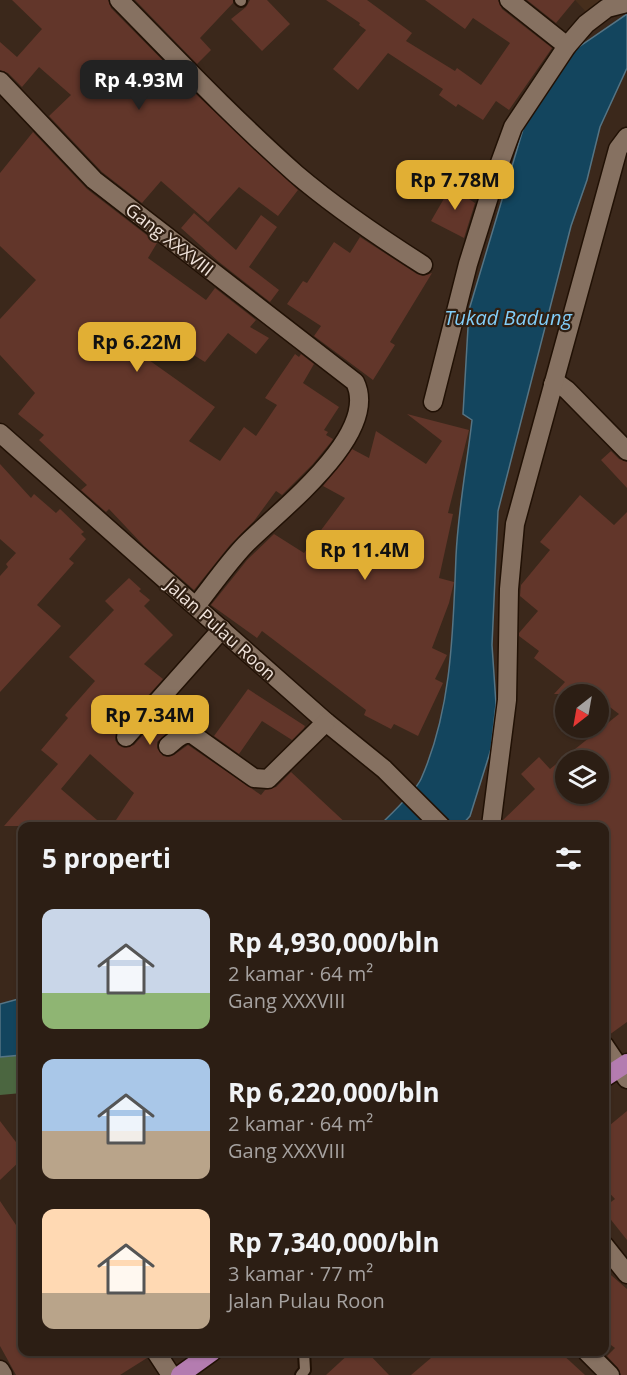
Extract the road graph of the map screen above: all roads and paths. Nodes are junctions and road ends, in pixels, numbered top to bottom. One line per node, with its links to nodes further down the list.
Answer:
1 (119, 0): 8 (street)
2 (509, 0): 4 (street)
3 (627, 3): 4 (street)
4 (567, 46): 10 (street)
5 (0, 81): 13 (street, Gang XXXVIII)
6 (627, 137): 7 (street)
7 (619, 176): 9 (street)
8 (423, 266)
9 (553, 384): 12 (street); 19 (street)
10 (433, 402)
11 (0, 433): 13 (street, Jalan Pulau Roon)
12 (627, 451)
13 (196, 606): 14 (street, Jalan Pulau Roon)
14 (222, 629): 15 (street, Jalan Pulau Roon); 16 (street)
15 (326, 722): 17 (street); 18 (street, Jalan Pulau Roon)
16 (126, 737)
17 (168, 746)
18 (437, 822)
19 (492, 822)
20 (609, 1051): 21 (street)
21 (625, 1070): 22 (highway)
22 (609, 1076)
23 (609, 1251): 24 (street)
24 (627, 1274)
25 (159, 1356): 31 (street)
26 (206, 1356): 32 (highway)
27 (304, 1356): 33 (lane)
28 (591, 1356): 34 (street)
29 (0, 1370): 30 (street)
30 (3, 1375)
31 (171, 1375)
32 (180, 1375)
33 (301, 1375)
34 (610, 1375)

